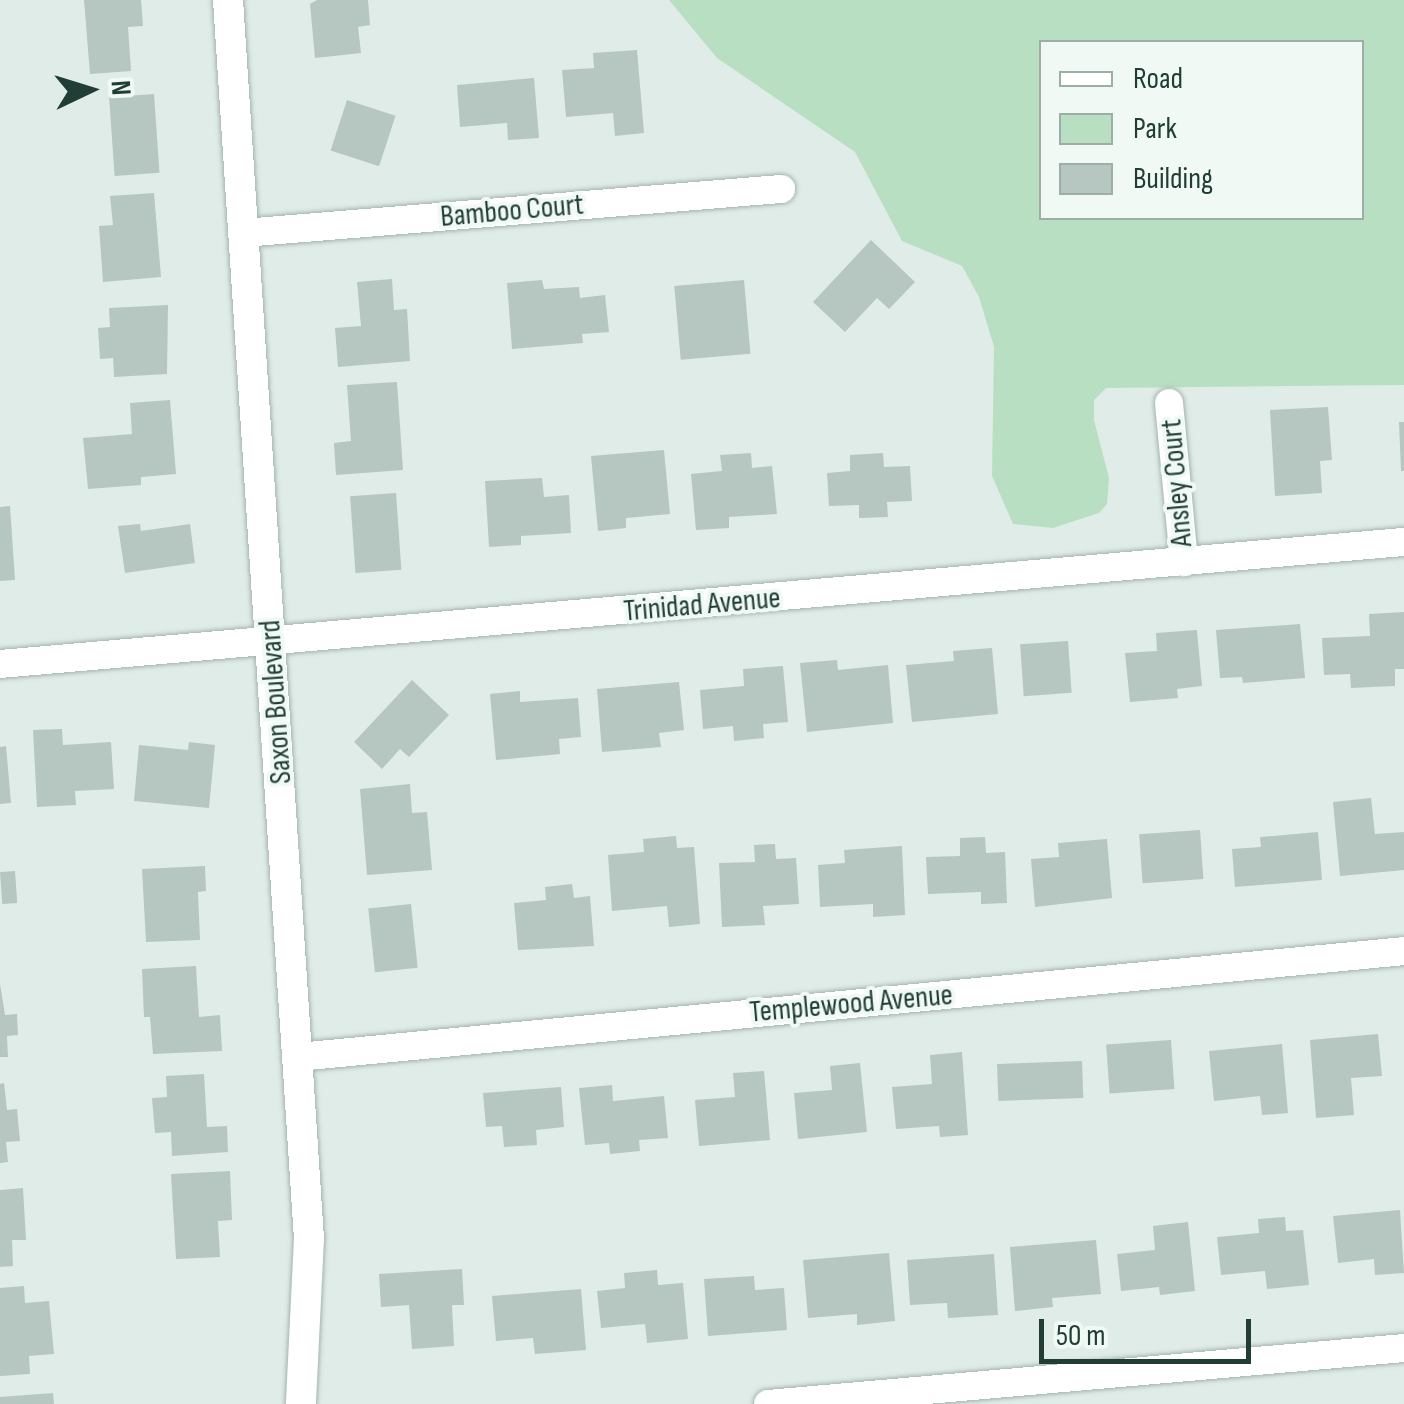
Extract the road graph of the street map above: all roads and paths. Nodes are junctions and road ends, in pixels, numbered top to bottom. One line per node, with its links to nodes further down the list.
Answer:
1 (228, 0): 3 (main road, Saxon Boulevard)
2 (781, 189): 3 (street, Bamboo Court)
3 (243, 233): 7 (main road, Saxon Boulevard)
4 (1169, 403): 6 (street, Ansley Court)
5 (1404, 542): 6 (street, Trinidad Avenue)
6 (1184, 562): 7 (street, Trinidad Avenue)
7 (273, 642): 8 (street, Trinidad Avenue); 10 (main road, Saxon Boulevard)
8 (0, 664)
9 (1404, 951): 10 (street, Templewood Avenue)
10 (298, 1058): 12 (main road, Saxon Boulevard)
11 (1404, 1348): 13 (street)
12 (300, 1404)
13 (768, 1404)

